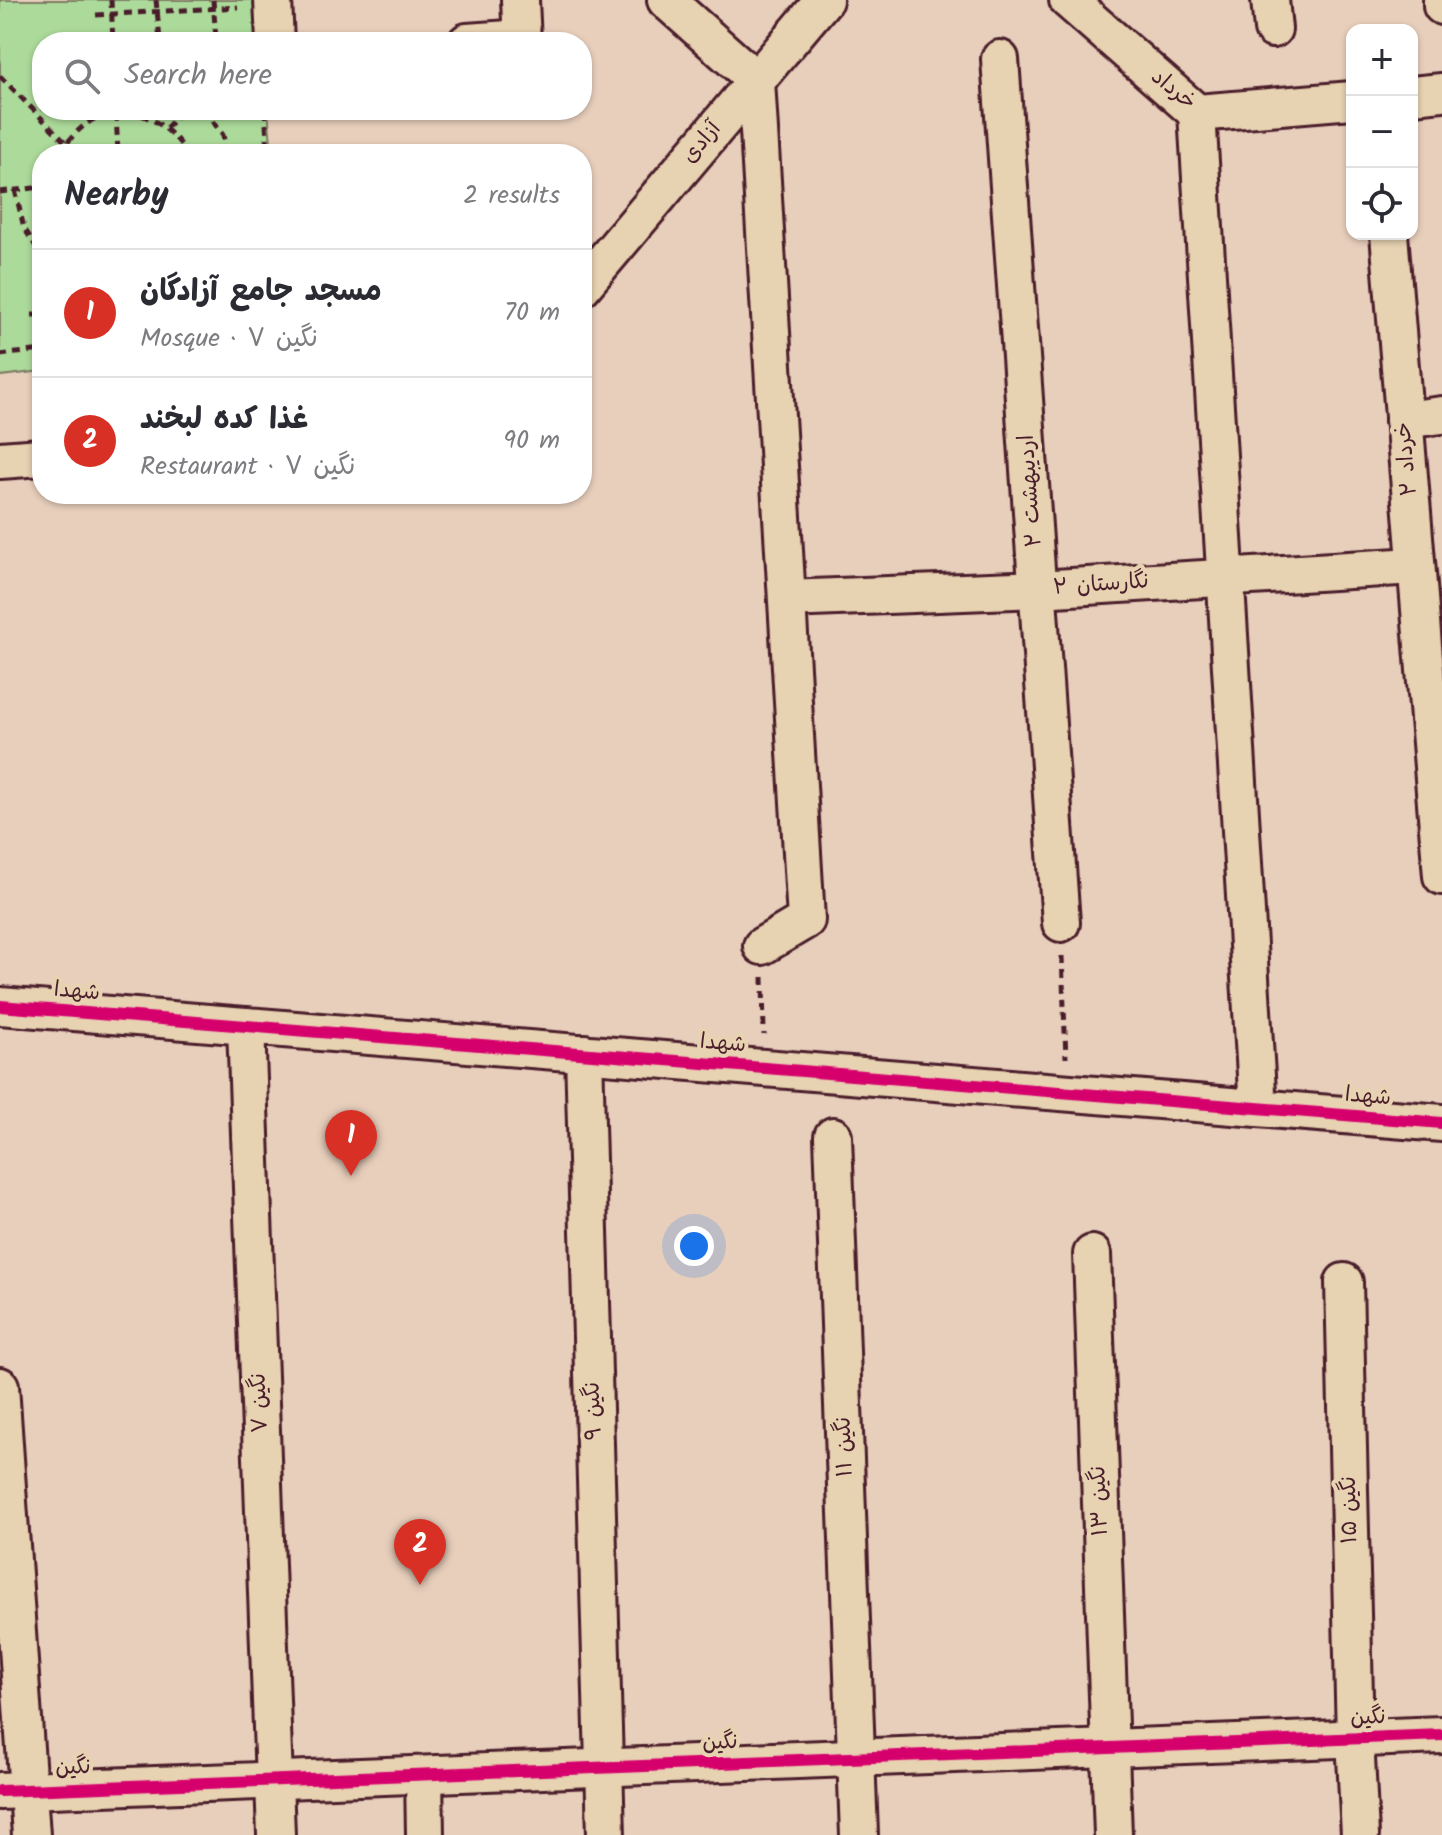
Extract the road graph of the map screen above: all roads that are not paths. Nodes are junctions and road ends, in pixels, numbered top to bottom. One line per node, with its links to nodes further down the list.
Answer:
1 (520, 0): 9 (street)
2 (666, 0): 11 (street)
3 (824, 0): 11 (street, آزادی)
4 (1068, 0): 15 (street, خرداد)
5 (1442, 0): 7 (street)
6 (258, 4): 8 (street)
7 (1442, 6)
8 (271, 32)
9 (522, 32)
10 (1000, 59): 24 (street, اردیبهشت ۲)
11 (756, 80): 17 (street, آزادی); 25 (street)
12 (1442, 92): 13 (street)
13 (1418, 94)
14 (1346, 101): 15 (street, خرداد)
15 (1197, 113): 23 (street)
16 (1389, 240): 19 (street, خرداد ۲)
17 (592, 275)
18 (1442, 415): 19 (street)
19 (1404, 420): 22 (street, خرداد ۲)
20 (32, 458): 21 (street)
21 (0, 460)
22 (1415, 566): 23 (street, نگارستان ۲); 26 (street, خرداد ۲)
23 (1226, 577): 24 (street, نگارستان ۲); 32 (street)
24 (1038, 589): 25 (street, نگارستان ۲); 27 (street, اردیبهشت ۲)
25 (787, 599): 28 (street)
26 (1442, 876)
27 (1061, 923)
28 (762, 946)
29 (0, 1006): 30 (street, شهدا)
30 (246, 1026): 31 (street, شهدا); 44 (street, نگین ۷)
31 (584, 1053): 32 (street, شهدا); 42 (street, نگین ۹)
32 (1258, 1108): 33 (street, شهدا)
33 (1442, 1123)
34 (833, 1136): 41 (street, نگین ۱۱)
35 (1092, 1254): 40 (street, نگین ۱۳)
36 (1344, 1282): 39 (street, نگین ۱۵)
37 (0, 1386): 45 (street)
38 (1442, 1735): 39 (street, نگین)
39 (1355, 1738): 40 (street, نگین); 52 (street, نگین ۱۵)
40 (1109, 1748): 41 (street, نگین); 51 (street, نگین ۱۳)
41 (856, 1758): 42 (street, نگین); 50 (street, نگین ۱۱)
42 (603, 1768): 43 (street, نگین); 49 (street, نگین ۹)
43 (424, 1775): 44 (street, نگین); 48 (street)
44 (273, 1781): 45 (street, نگین); 47 (street, نگین ۷)
45 (14, 1790): 46 (street)
46 (31, 1835)
47 (276, 1835)
48 (425, 1835)
49 (606, 1835)
50 (859, 1835)
51 (1113, 1835)
52 (1360, 1835)

